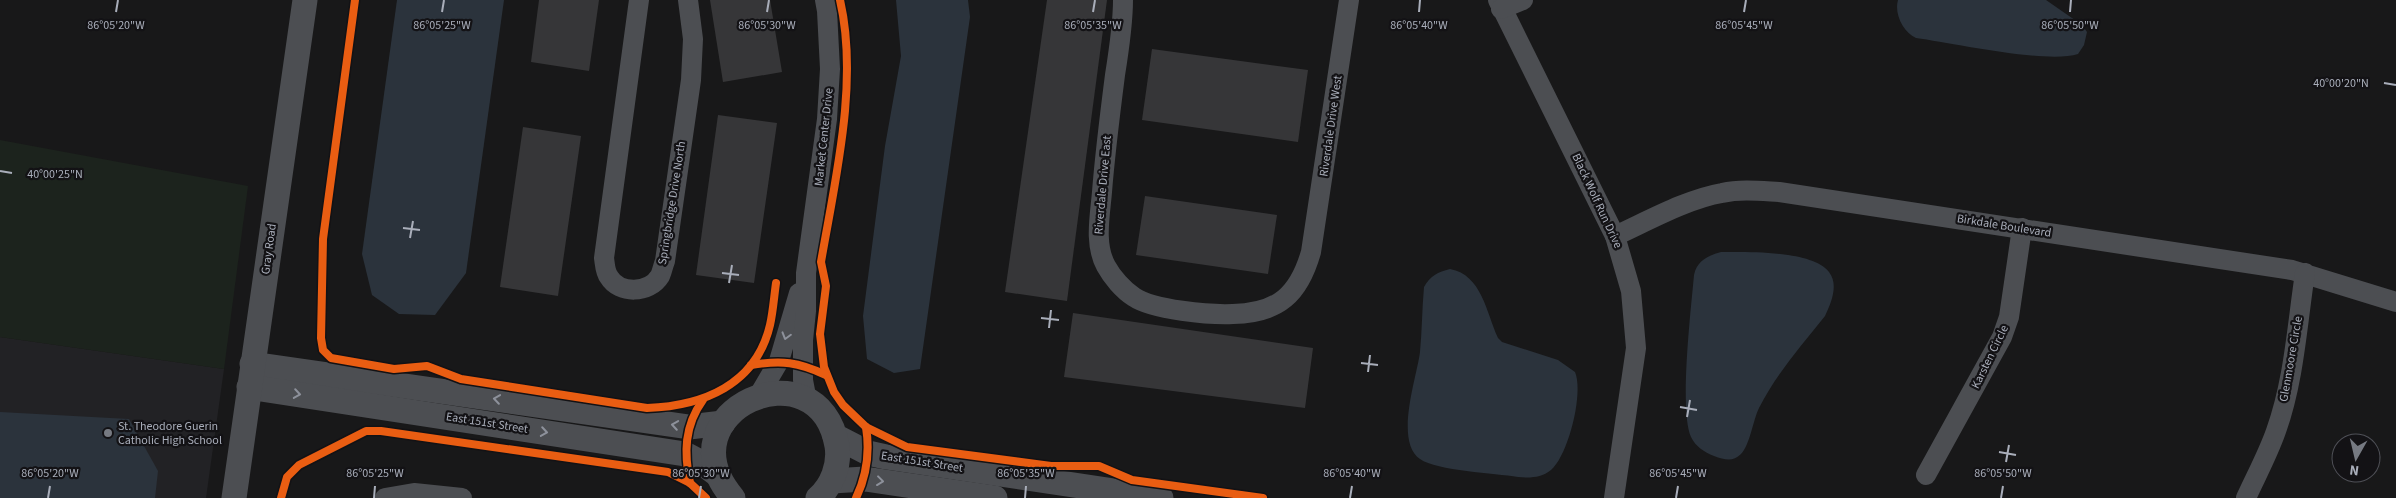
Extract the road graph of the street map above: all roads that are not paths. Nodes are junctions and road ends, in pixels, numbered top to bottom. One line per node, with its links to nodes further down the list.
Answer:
1 (305, 0): 15 (street, Gray Road)
2 (639, 0): 3 (street, Springbridge Drive North)
3 (688, 0)
4 (824, 0): 12 (street, Market Center Drive)
5 (1123, 0): 11 (street, Riverdale Drive East)
6 (1348, 0): 11 (street, Riverdale Drive West)
7 (1523, 0): 8 (street)
8 (1500, 4): 10 (street, Black Wolf Run Drive)
9 (2022, 228): 10 (street, Birkdale Boulevard); 13 (street, Birkdale Boulevard); 21 (street, Karsten Circle)
10 (1615, 236): 29 (street, Black Wolf Run Drive)
11 (1311, 252)
12 (806, 273): 16 (street, Market Center Drive, one-way to 16); 17 (street, Market Center Drive)
13 (2305, 273): 14 (street, Birkdale Boulevard); 30 (street, Glenmoore Circle)
14 (2396, 302)
15 (250, 375): 18 (street, East 151st Street, one-way to 15); 20 (street, East 151st Street, one-way to 20); 23 (street, Gray Road)
16 (760, 395): 17 (street); 18 (street)
17 (807, 401): 19 (street)
18 (723, 423): 20 (street)
19 (835, 436): 22 (street); 28 (street, East 151st Street)
20 (718, 475): 26 (street)
21 (1926, 475)
22 (825, 489): 27 (street, East 151st Street, one-way to 27)
23 (234, 498)
24 (385, 498): 25 (street)
25 (462, 498)
26 (733, 498)
27 (995, 498)
28 (1161, 498)
29 (1614, 498)
30 (2246, 498)

